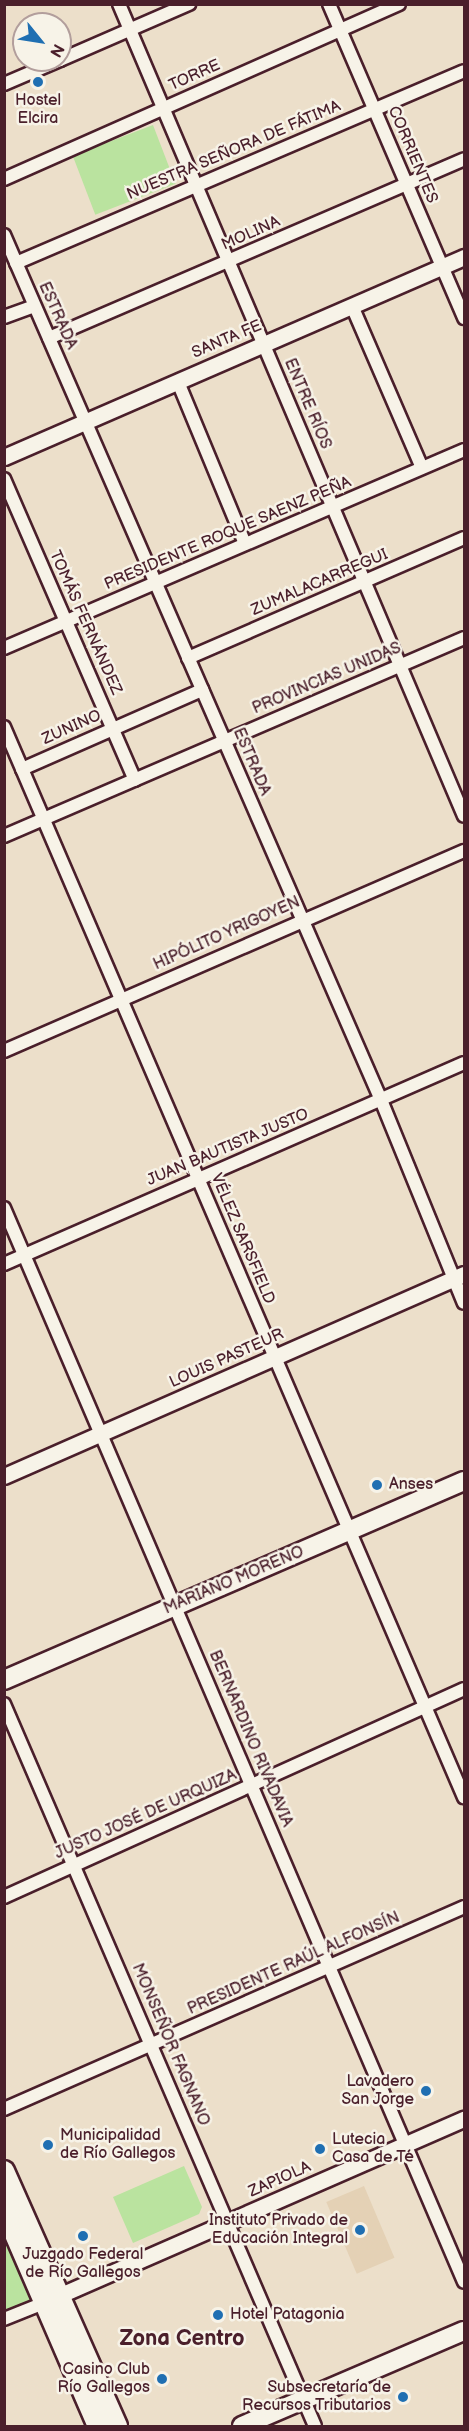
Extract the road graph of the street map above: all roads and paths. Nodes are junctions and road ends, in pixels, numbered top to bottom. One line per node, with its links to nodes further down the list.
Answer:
1 (119, 4): 5 (street, ENTRE RÍOS)
2 (189, 4): 5 (street)
3 (329, 4): 6 (street, CORRIENTES)
4 (399, 4): 6 (street, TORRE)
5 (129, 30): 7 (street); 11 (street, ENTRE RÍOS)
6 (340, 30): 11 (street, TORRE); 12 (street, CORRIENTES)
7 (72, 55)
8 (465, 71): 12 (street, NUESTRA SEÑORA DE FÁTIMA)
9 (32, 72): 10 (street)
10 (4, 84)
11 (163, 109): 14 (street, TORRE); 16 (street, ENTRE RÍOS)
12 (374, 109): 15 (street, CORRIENTES); 16 (street, NUESTRA SEÑORA DE FÁTIMA)
13 (465, 159): 15 (street, MOLINA)
14 (4, 179)
15 (407, 184): 20 (street, MOLINA); 21 (street, CORRIENTES)
16 (195, 186): 19 (street, NUESTRA SEÑORA DE FÁTIMA); 20 (street, ENTRE RÍOS)
17 (4, 235): 19 (street, ESTRADA)
18 (465, 257): 21 (street, SANTA FE)
19 (16, 262): 22 (street, ESTRADA)
20 (229, 262): 26 (street, MOLINA); 27 (street, ENTRE RÍOS)
21 (442, 266): 23 (street, SANTA FE); 25 (street, CORRIENTES)
22 (34, 306): 24 (street); 26 (street, ESTRADA)
23 (352, 306): 27 (street, SANTA FE); 32 (street)
24 (4, 317)
25 (465, 318)
26 (49, 338): 29 (street, ESTRADA)
27 (263, 345): 28 (street, SANTA FE); 34 (street, ENTRE RÍOS)
28 (178, 382): 29 (street, SANTA FE); 36 (street)
29 (85, 422): 31 (street, SANTA FE); 38 (street, ESTRADA)
30 (465, 450): 32 (street, PRESIDENTE ROQUE SAENZ PEÑA)
31 (4, 457)
32 (422, 468): 34 (street, PRESIDENTE ROQUE SAENZ PEÑA)
33 (4, 479): 39 (street, TOMÁS FERNÁNDEZ)
34 (332, 507): 36 (street, PRESIDENTE ROQUE SAENZ PEÑA); 37 (street, ENTRE RÍOS)
35 (465, 538): 37 (street, ZUMALACARREGUI)
36 (245, 544): 38 (street, PRESIDENTE ROQUE SAENZ PEÑA)
37 (365, 582): 42 (street, ZUMALACARREGUI); 43 (street, ENTRE RÍOS)
38 (155, 583): 39 (street, PRESIDENTE ROQUE SAENZ PEÑA); 42 (street, ESTRADA)
39 (66, 622): 41 (street, PRESIDENTE ROQUE SAENZ PEÑA); 46 (street, TOMÁS FERNÁNDEZ)
40 (465, 638): 43 (street, PROVINCIAS UNIDAS)
41 (4, 648)
42 (188, 658): 44 (street, ESTRADA)
43 (400, 665): 47 (street, PROVINCIAS UNIDAS); 50 (street, ENTRE RÍOS)
44 (202, 690): 46 (street, ZUNINO); 47 (street, ESTRADA)
45 (4, 727): 48 (street, VÉLEZ SARSFIELD)
46 (113, 728): 48 (street, ZUNINO); 49 (street, TOMÁS FERNÁNDEZ)
47 (224, 741): 49 (street, PROVINCIAS UNIDAS); 54 (street, ESTRADA)
48 (22, 769): 51 (street, VÉLEZ SARSFIELD)
49 (135, 780): 51 (street, PROVINCIAS UNIDAS)
50 (465, 816)
51 (44, 820): 52 (street, PROVINCIAS UNIDAS); 55 (street, VÉLEZ SARSFIELD)
52 (4, 836)
53 (465, 851): 54 (street, HIPÓLITO YRIGOYEN)
54 (301, 920): 55 (street, HIPÓLITO YRIGOYEN); 58 (street, ESTRADA)
55 (121, 999): 56 (street, HIPÓLITO YRIGOYEN); 59 (street, VÉLEZ SARSFIELD)
56 (4, 1051)
57 (465, 1063): 58 (street, JUAN BAUTISTA JUSTO)
58 (381, 1100): 59 (street, JUAN BAUTISTA JUSTO); 63 (street, ESTRADA)
59 (198, 1179): 61 (street, JUAN BAUTISTA JUSTO); 65 (street, VÉLEZ SARSFIELD)
60 (4, 1208): 61 (street, BERNARDINO RIVADAVIA)
61 (25, 1256): 62 (street, JUAN BAUTISTA JUSTO); 66 (street, BERNARDINO RIVADAVIA)
62 (4, 1264)
63 (459, 1276): 64 (street, ESTRADA); 65 (street, LOUIS PASTEUR)
64 (465, 1303)
65 (275, 1358): 66 (street, LOUIS PASTEUR); 69 (street, VÉLEZ SARSFIELD)
66 (100, 1434): 67 (street, LOUIS PASTEUR); 70 (street, BERNARDINO RIVADAVIA)
67 (4, 1476)
68 (465, 1481): 69 (main road, MARIANO MORENO)
69 (350, 1531): 70 (main road, MARIANO MORENO); 74 (street, VÉLEZ SARSFIELD)
70 (176, 1606): 71 (main road, MARIANO MORENO); 75 (street, BERNARDINO RIVADAVIA)
71 (4, 1680)
72 (465, 1689): 74 (street, JUSTO JOSÉ DE URQUIZA)
73 (4, 1704): 77 (street, MONSEÑOR FAGNANO)
74 (427, 1706): 75 (street, JUSTO JOSÉ DE URQUIZA); 76 (street, VÉLEZ SARSFIELD)
75 (252, 1785): 77 (street, JUSTO JOSÉ DE URQUIZA); 80 (street, BERNARDINO RIVADAVIA)
76 (465, 1797)
77 (74, 1866): 78 (street, JUSTO JOSÉ DE URQUIZA); 81 (street, MONSEÑOR FAGNANO)
78 (4, 1897)
79 (465, 1907): 80 (street, PRESIDENTE RAÚL ALFONSÍN)
80 (329, 1966): 81 (street, PRESIDENTE RAÚL ALFONSÍN); 84 (street, BERNARDINO RIVADAVIA)
81 (153, 2044): 82 (street, PRESIDENTE RAÚL ALFONSÍN); 87 (street, MONSEÑOR FAGNANO)
82 (4, 2109)
83 (465, 2119): 84 (street, ZAPIOLA)
84 (406, 2144): 87 (street, ZAPIOLA); 88 (street, BERNARDINO RIVADAVIA)
85 (4, 2171): 89 (main road)
86 (4, 2209): 89 (main road)
87 (227, 2222): 89 (street, ZAPIOLA); 92 (street, MONSEÑOR FAGNANO)
88 (465, 2282)
89 (52, 2299): 90 (street); 93 (main road); 94 (main road)
90 (4, 2319)
91 (465, 2331): 92 (main road)
92 (304, 2400): 95 (main road); 96 (street, MONSEÑOR FAGNANO)
93 (98, 2427)
94 (117, 2427)
95 (242, 2427)
96 (315, 2427)

